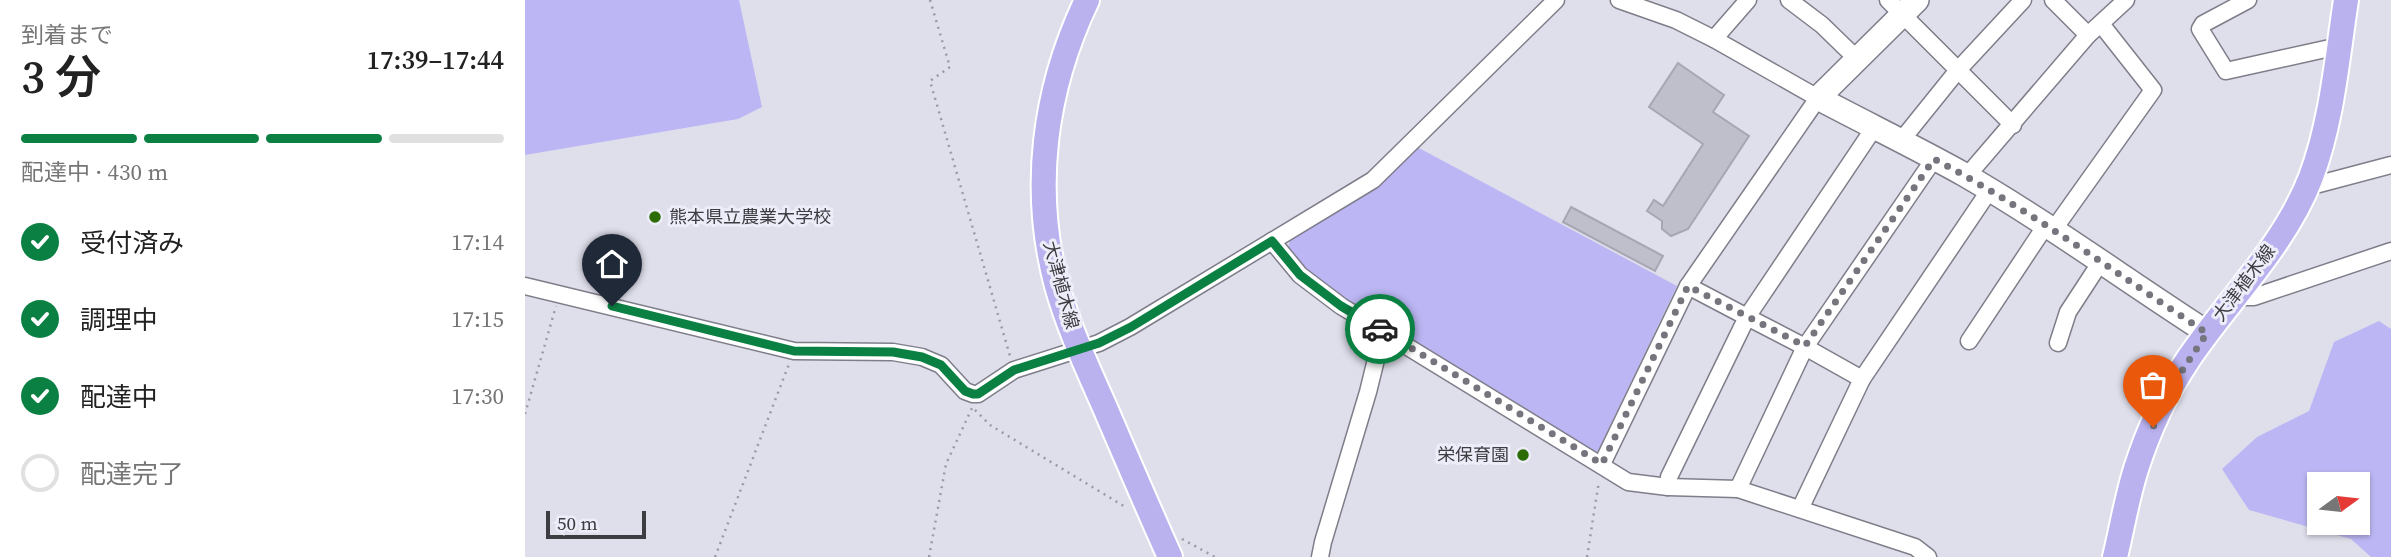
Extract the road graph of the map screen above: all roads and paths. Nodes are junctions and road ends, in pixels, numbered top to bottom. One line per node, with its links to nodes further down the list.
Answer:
1 (930, 0): 44 (path)
2 (1087, 0): 42 (main road, 大津植木線)
3 (1556, 0): 29 (street)
4 (1748, 0): 15 (street)
5 (1789, 0): 17 (street)
6 (2024, 0): 18 (street)
7 (2053, 0): 14 (street)
8 (2126, 0): 13 (street)
9 (2248, 0): 16 (street)
10 (2346, 0): 16 (main road, 大津植木線)
11 (1627, 1): 15 (street)
12 (1902, 5): 17 (street); 18 (street)
13 (2101, 24): 14 (street); 28 (street)
14 (2088, 35): 20 (street)
15 (1714, 38): 19 (street)
16 (2339, 46): 26 (main road, 大津植木線)
17 (1857, 59): 19 (street)
18 (1958, 70): 20 (street); 22 (street)
19 (1818, 98): 21 (street); 33 (street)
20 (2013, 125): 25 (street)
21 (1874, 128): 22 (street); 36 (street)
22 (1900, 142): 23 (street)
23 (1934, 159): 25 (street); 41 (street)
24 (2391, 165): 26 (street)
25 (1966, 176): 27 (street)
26 (2308, 183): 35 (main road, 大津植木線)
27 (1989, 191): 28 (street); 45 (street)
28 (2050, 227): 31 (street); 39 (street)
29 (1272, 241): 37 (street); 42 (street)
30 (2391, 251): 35 (street)
31 (2100, 263): 38 (street); 40 (street)
32 (525, 286): 34 (street)
33 (1688, 286): 36 (street); 47 (street)
34 (560, 293): 43 (street); 46 (path)
35 (2234, 297): 38 (main road, 大津植木線)
36 (1747, 317): 41 (street); 48 (street)
37 (1383, 331): 47 (street); 57 (street)
38 (2207, 333): 60 (main road, 大津植木線)
39 (1969, 341)
40 (2058, 343)
41 (1805, 346): 45 (street); 49 (street)
42 (1079, 349): 44 (street); 52 (main road, 大津植木線)
43 (794, 351): 44 (street); 53 (path)
44 (1014, 370)
45 (1862, 379): 50 (street)
46 (525, 414)
47 (1602, 464): 48 (street); 58 (path)
48 (1668, 487): 49 (street)
49 (1738, 489): 50 (street)
50 (1800, 509): 59 (street)
51 (1132, 511): 54 (path)
52 (1156, 525): 55 (main road, 大津植木線); 56 (path)
53 (715, 557)
54 (929, 557)
55 (1170, 557)
56 (1215, 557)
57 (1321, 557)
58 (1587, 557)
59 (1928, 557)
60 (2115, 557)

